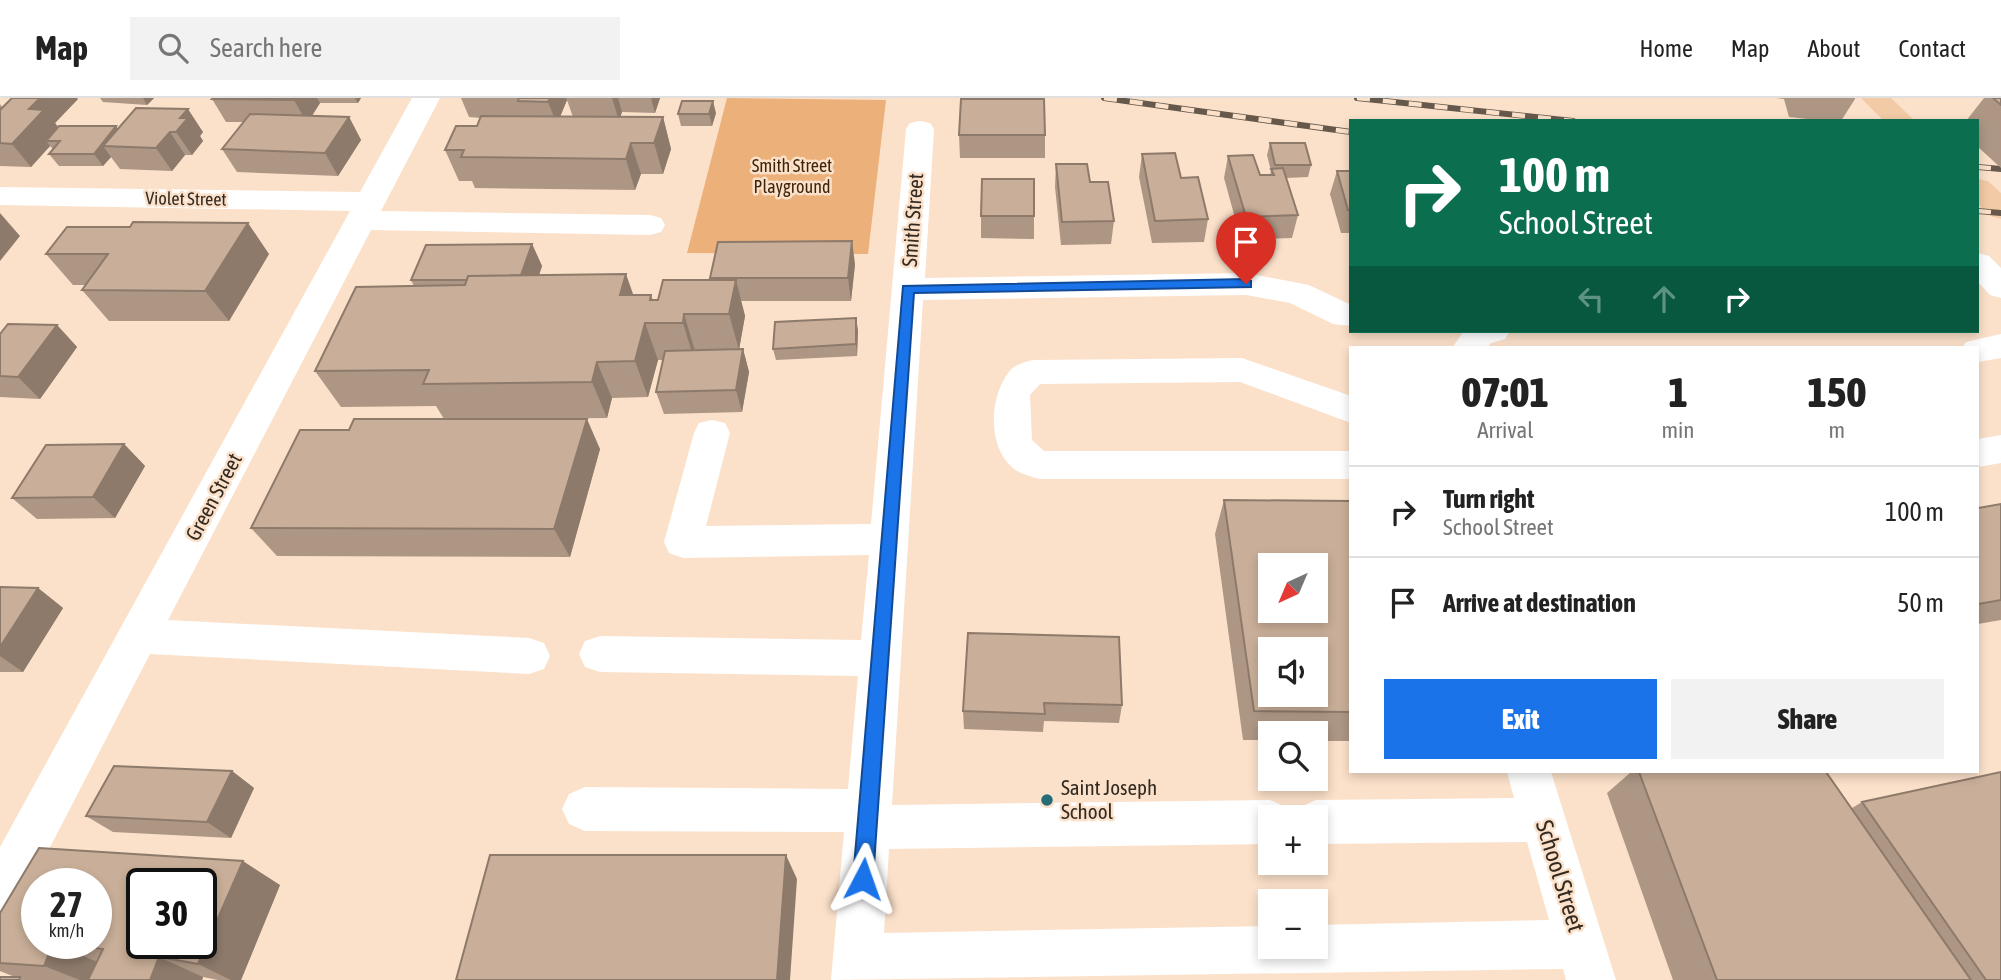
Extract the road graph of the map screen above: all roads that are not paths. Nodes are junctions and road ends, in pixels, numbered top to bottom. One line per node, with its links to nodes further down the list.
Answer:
1 (426, 98): 8 (street, Green Street)
2 (1875, 98): 3 (main road)
3 (1899, 119)
4 (920, 130): 12 (street, Smith Street)
5 (1979, 189): 7 (main road)
6 (0, 196): 8 (street, Violet Street)
7 (2001, 209)
8 (368, 211): 9 (street, Violet Street); 22 (street, Green Street)
9 (650, 225)
10 (1979, 264): 11 (street)
11 (2001, 287)
12 (908, 289): 13 (street); 21 (street, Smith Street)
13 (1345, 316)
14 (2001, 346): 15 (street)
15 (1979, 350)
16 (1349, 409): 20 (street)
17 (712, 433): 21 (street)
18 (2001, 449): 19 (street)
19 (1979, 453)
20 (1349, 465)
21 (889, 539): 25 (street, Smith Street)
22 (139, 636): 24 (street); 32 (street, Green Street)
23 (600, 654): 25 (street)
24 (529, 656)
25 (880, 658): 28 (street, Smith Street)
26 (1529, 773): 29 (street, School Street)
27 (585, 809): 28 (street)
28 (868, 819): 30 (street); 34 (street, Smith Street)
29 (1543, 820): 31 (street); 33 (street, School Street)
30 (1258, 822)
31 (1328, 822)
32 (0, 894)
33 (1586, 962): 34 (street)
34 (857, 969)

